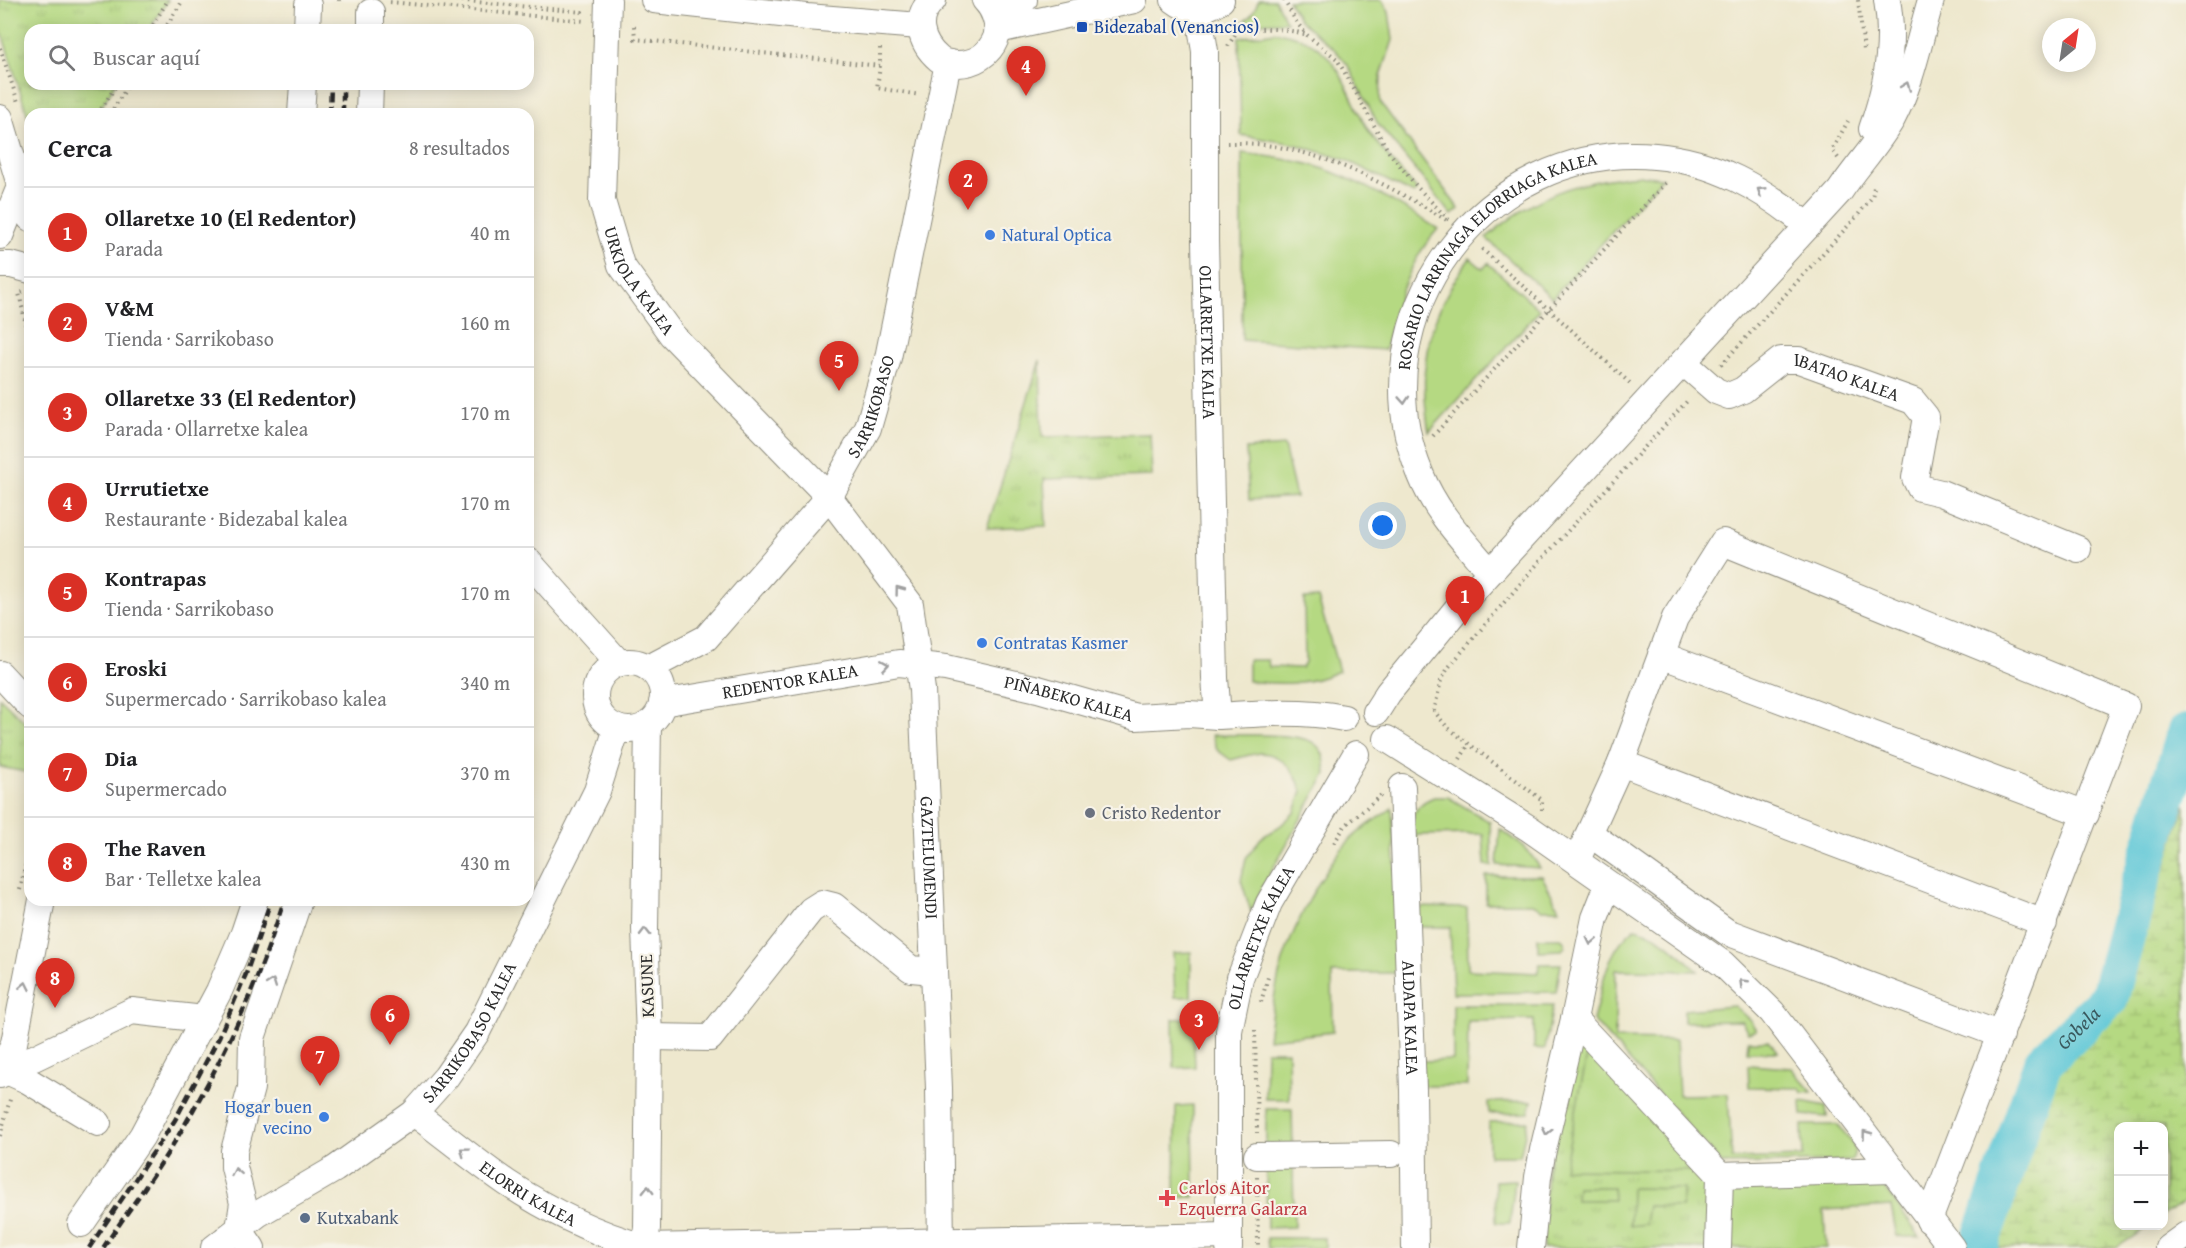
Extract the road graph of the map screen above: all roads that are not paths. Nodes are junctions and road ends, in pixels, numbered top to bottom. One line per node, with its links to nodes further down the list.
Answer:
1 (608, 0): 28 (street, URKIOLA KALEA)
2 (654, 0): 13 (street)
3 (933, 0): 13 (street)
4 (1024, 0): 11 (street)
5 (1134, 0): 11 (street)
6 (1174, 0): 10 (street)
7 (1887, 0): 20 (street)
8 (1931, 0): 20 (street, one-way to 8)
9 (308, 5): 12 (street)
10 (1209, 5): 40 (street, OLLARRETXE KALEA)
11 (992, 13): 14 (street)
12 (307, 24)
13 (920, 26): 14 (street)
14 (948, 63): 28 (street, SARRIKOBASO)
15 (303, 90): 17 (street)
16 (370, 90): 18 (street)
17 (301, 108)
18 (369, 108)
19 (10, 112): 21 (street)
20 (1854, 170): 23 (street)
21 (24, 180)
22 (24, 187): 24 (street)
23 (1808, 226): 27 (street); 31 (street, ROSARIO LARRINAGA ELORRIAGA KALEA, one-way to 31)
24 (0, 236)
25 (0, 265): 26 (street)
26 (24, 268)
27 (1683, 362): 29 (street, IBATAO KALEA); 31 (street)
28 (829, 497): 34 (street, GAZTELUMENDI, one-way to 28); 35 (street, SARRIKOBASO)
29 (2078, 549)
30 (534, 568): 33 (street)
31 (1490, 572): 38 (street)
32 (1661, 655): 46 (street); 48 (street); 48 (street)
33 (619, 663): 35 (street); 43 (street)
34 (920, 664): 39 (street, REDENTOR KALEA, one-way to 34); 40 (street, PIÑABEKO KALEA); 56 (street, GAZTELUMENDI)
35 (649, 668): 39 (street)
36 (0, 674): 37 (street)
37 (24, 700)
38 (1382, 702): 41 (street); 44 (street)
39 (662, 703): 42 (street)
40 (1218, 716): 41 (street, PIÑABEKO KALEA)
41 (1344, 718): 45 (street)
42 (648, 724): 43 (street); 60 (street, KASUNE, one-way to 42)
43 (617, 728): 62 (street, SARRIKOBASO KALEA)
44 (1387, 739): 45 (street); 50 (street)
45 (1356, 754): 72 (street, OLLARRETXE KALEA)
46 (1621, 763): 49 (street); 55 (street)
47 (1402, 787): 76 (street, ALDAPA KALEA)
48 (2085, 813): 55 (street)
49 (1589, 833): 50 (street); 59 (street)
50 (1576, 860): 51 (street)
51 (1608, 885): 58 (street, one-way to 58); 66 (street, one-way to 51)
52 (41, 906): 61 (street, one-way to 52)
53 (253, 906): 57 (street)
54 (297, 906): 71 (street, one-way to 54)
55 (2044, 923): 59 (street)
56 (934, 971): 60 (street); 73 (street, GAZTELUMENDI)
57 (204, 1019): 61 (street); 69 (street)
58 (1574, 1019): 67 (street); 77 (street, one-way to 77)
59 (2001, 1035): 68 (street)
60 (650, 1037): 75 (street, KASUNE, one-way to 60)
61 (3, 1077): 63 (street)
62 (414, 1113): 71 (street, SARRIKOBASO KALEA); 75 (street, ELORRI KALEA, one-way to 62)
63 (98, 1123)
64 (1390, 1154): 65 (street)
65 (1257, 1156)
66 (1893, 1170): 67 (street); 68 (street)
67 (1720, 1175): 78 (street)
68 (1929, 1220): 79 (street)
69 (81, 1224)
70 (2186, 1235): 80 (street)
71 (246, 1239): 74 (street, SARRIKOBASO KALEA)
72 (1229, 1242): 73 (street, ELORRI KALEA)
73 (941, 1245): 75 (street, ELORRI KALEA)
74 (214, 1248)
75 (644, 1248)
76 (1415, 1248)
77 (1531, 1248)
78 (1718, 1248)
79 (1952, 1248)
80 (2168, 1248)

